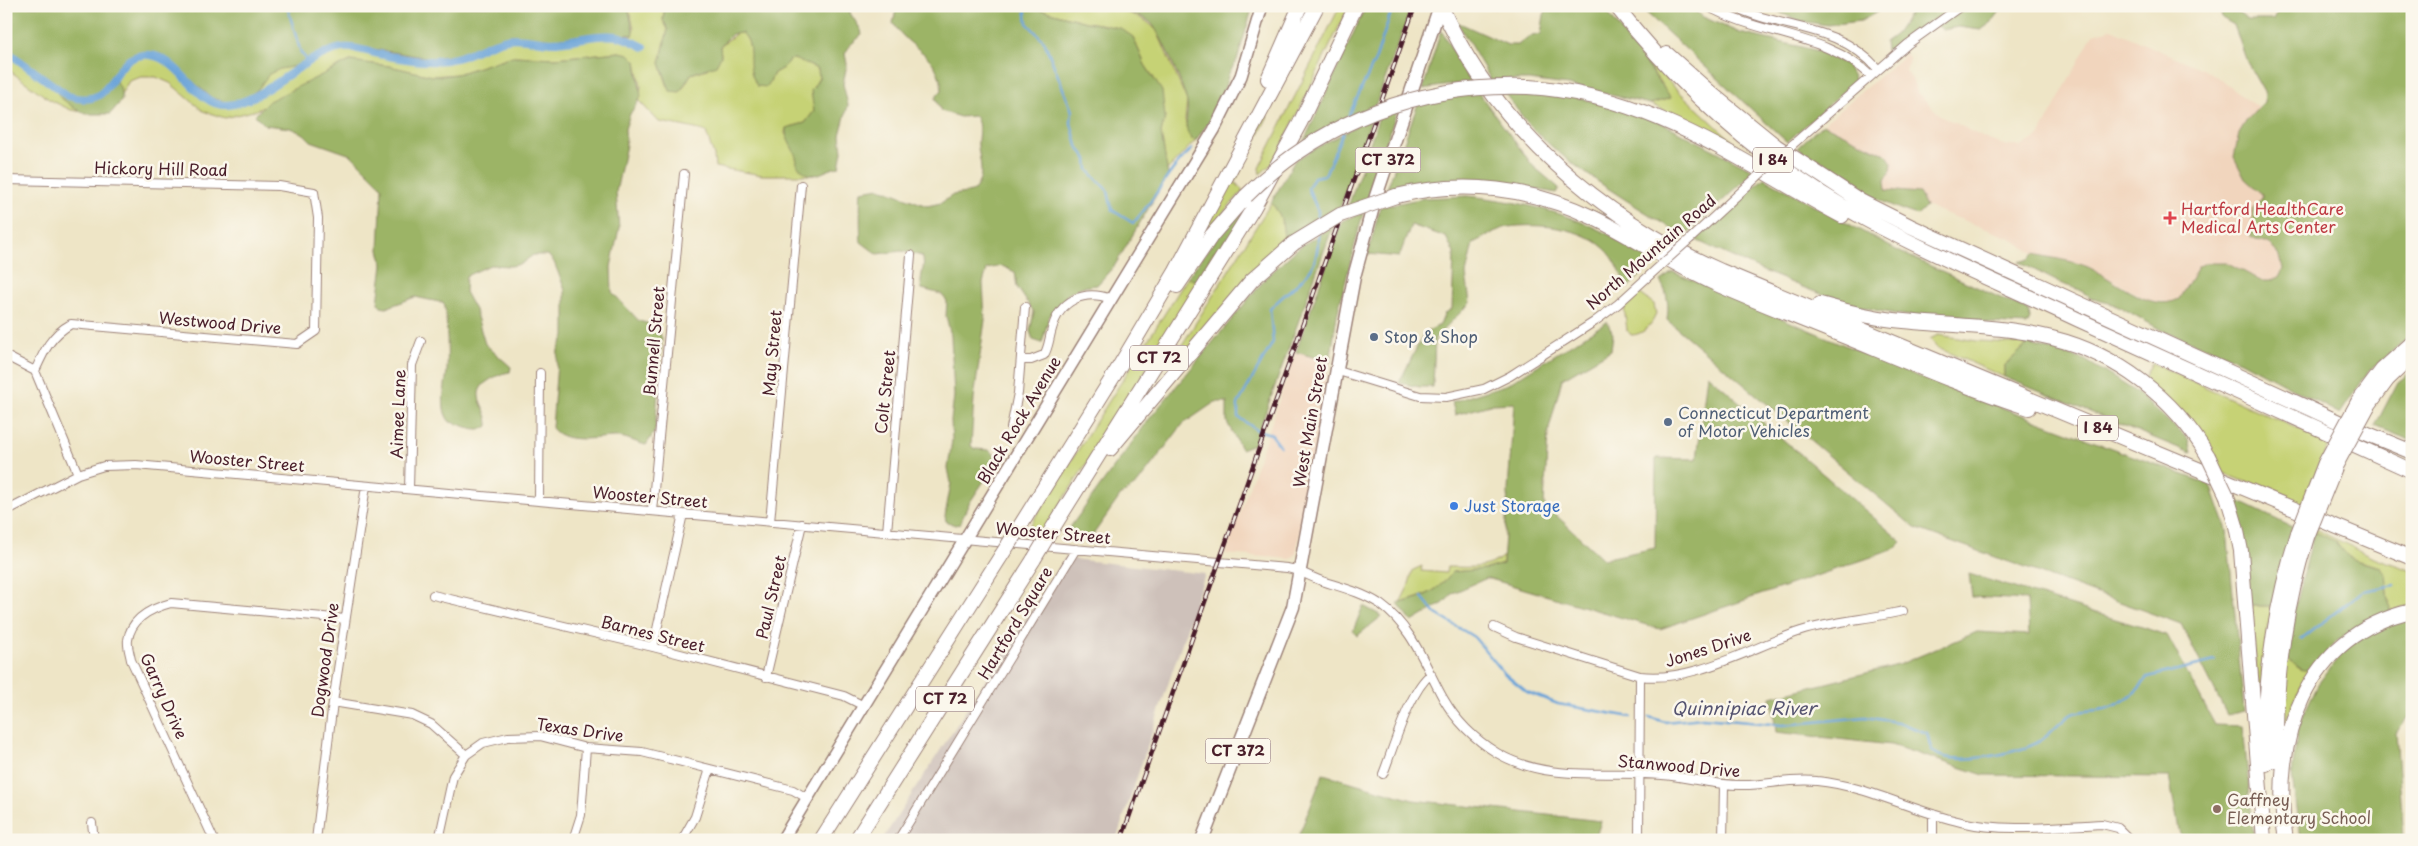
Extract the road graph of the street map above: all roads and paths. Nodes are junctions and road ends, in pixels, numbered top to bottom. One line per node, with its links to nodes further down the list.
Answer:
1 (1262, 6): 21 (street, Black Rock Avenue)
2 (1300, 6): 17 (highway)
3 (1317, 6): 17 (highway, CT 72)
4 (1356, 6): 41 (highway, CT 72)
5 (1441, 6): 20 (highway, I 84); 28 (main road, West Main Street / CT 372)
6 (1616, 6): 10 (highway, I 84)
7 (1707, 6): 12 (street)
8 (1732, 6): 11 (street)
9 (1961, 6): 11 (street, North Mountain Road)
10 (1625, 18): 19 (highway, I 84); 35 (highway)
11 (1878, 69): 12 (street, North Mountain Road)
12 (1871, 76): 28 (street, North Mountain Road, bridge)
13 (684, 174): 43 (street, Bunnell Street)
14 (6, 180): 16 (street, Hickory Hill Road)
15 (801, 185): 45 (street, May Street)
16 (314, 192): 29 (street, Westwood Drive)
17 (1212, 204): 34 (highway, CT 72)
18 (911, 254): 47 (street, Colt Street)
19 (1964, 267): 34 (highway, bridge); 36 (highway, I 84)
20 (1785, 297): 32 (highway, I 84); 89 (highway, bridge)
21 (1110, 299): 27 (street); 49 (street, Black Rock Avenue)
22 (1025, 307): 27 (street)
23 (421, 342): 39 (street, Aimee Lane)
24 (2412, 343): 31 (highway)
25 (6, 356): 29 (street)
26 (2412, 356): 31 (highway)
27 (1021, 360): 33 (street)
28 (1336, 370): 52 (main road, West Main Street / CT 372)
29 (35, 371): 37 (street)
30 (540, 373): 40 (street)
31 (2363, 404): 48 (highway, bridge)
32 (2086, 423): 41 (highway, bridge); 51 (highway, I 84)
33 (1011, 428)
34 (1078, 433): 81 (highway, CT 72, bridge)
35 (2412, 452)
36 (2412, 471)
37 (78, 474): 38 (street, Wooster Street); 42 (street, Wooster Street)
38 (366, 486): 39 (street, Wooster Street); 56 (street, Dogwood Drive)
39 (409, 489): 40 (street, Wooster Street)
40 (539, 500): 43 (street, Wooster Street)
41 (1069, 503): 82 (highway, CT 72, bridge)
42 (6, 511)
43 (652, 511): 44 (street, Wooster Street)
44 (683, 514): 45 (street, Wooster Street); 58 (street)
45 (770, 522): 46 (street, Wooster Street)
46 (802, 524): 47 (street, Wooster Street); 61 (street, Paul Street)
47 (888, 532): 49 (street, Wooster Street)
48 (2302, 535): 71 (highway); 90 (highway)
49 (965, 539): 50 (street, Wooster Street); 63 (street, Black Rock Avenue)
50 (1076, 548): 52 (street, Wooster Street); 83 (street, Hartford Square)
51 (2412, 558)
52 (1300, 571): 59 (street, Stanwood Drive); 84 (main road, West Main Street / CT 372)
53 (433, 595): 58 (street, Barnes Street)
54 (1903, 611): 60 (street, Jones Drive)
55 (2412, 611): 71 (highway)
56 (345, 619): 62 (street, Dogwood Drive); 75 (street, Garry Drive)
57 (1494, 627): 60 (street, Jones Drive)
58 (653, 647): 61 (street, Barnes Street)
59 (1431, 674): 67 (street); 68 (street, Stanwood Drive)
60 (1640, 676): 68 (street)
61 (766, 677): 63 (street, Barnes Street)
62 (332, 702): 65 (street); 76 (street, Dogwood Drive)
63 (864, 706): 70 (street, Black Rock Avenue)
64 (586, 748): 65 (street, Texas Drive); 66 (street, Texas Drive); 78 (street)
65 (466, 755): 77 (street, Texas Drive)
66 (710, 769): 70 (street, Texas Drive); 79 (street)
67 (1383, 774)
68 (1640, 774): 69 (street, Stanwood Drive); 85 (street)
69 (1724, 784): 72 (street, Stanwood Drive); 86 (street)
70 (807, 798): 80 (street, Black Rock Avenue)
71 (2282, 808): 91 (highway)
72 (1933, 814): 87 (street); 88 (street, Stanwood Drive)
73 (92, 823): 74 (street)
74 (94, 840)
75 (214, 840)
76 (316, 840)
77 (439, 840)
78 (573, 840)
79 (682, 840)
80 (782, 840)
81 (821, 840)
82 (856, 840)
83 (898, 840)
84 (1202, 840)
85 (1639, 840)
86 (1723, 840)
87 (1933, 840)
88 (2130, 840)
89 (2264, 840)
90 (2271, 840)
91 (2286, 840)

